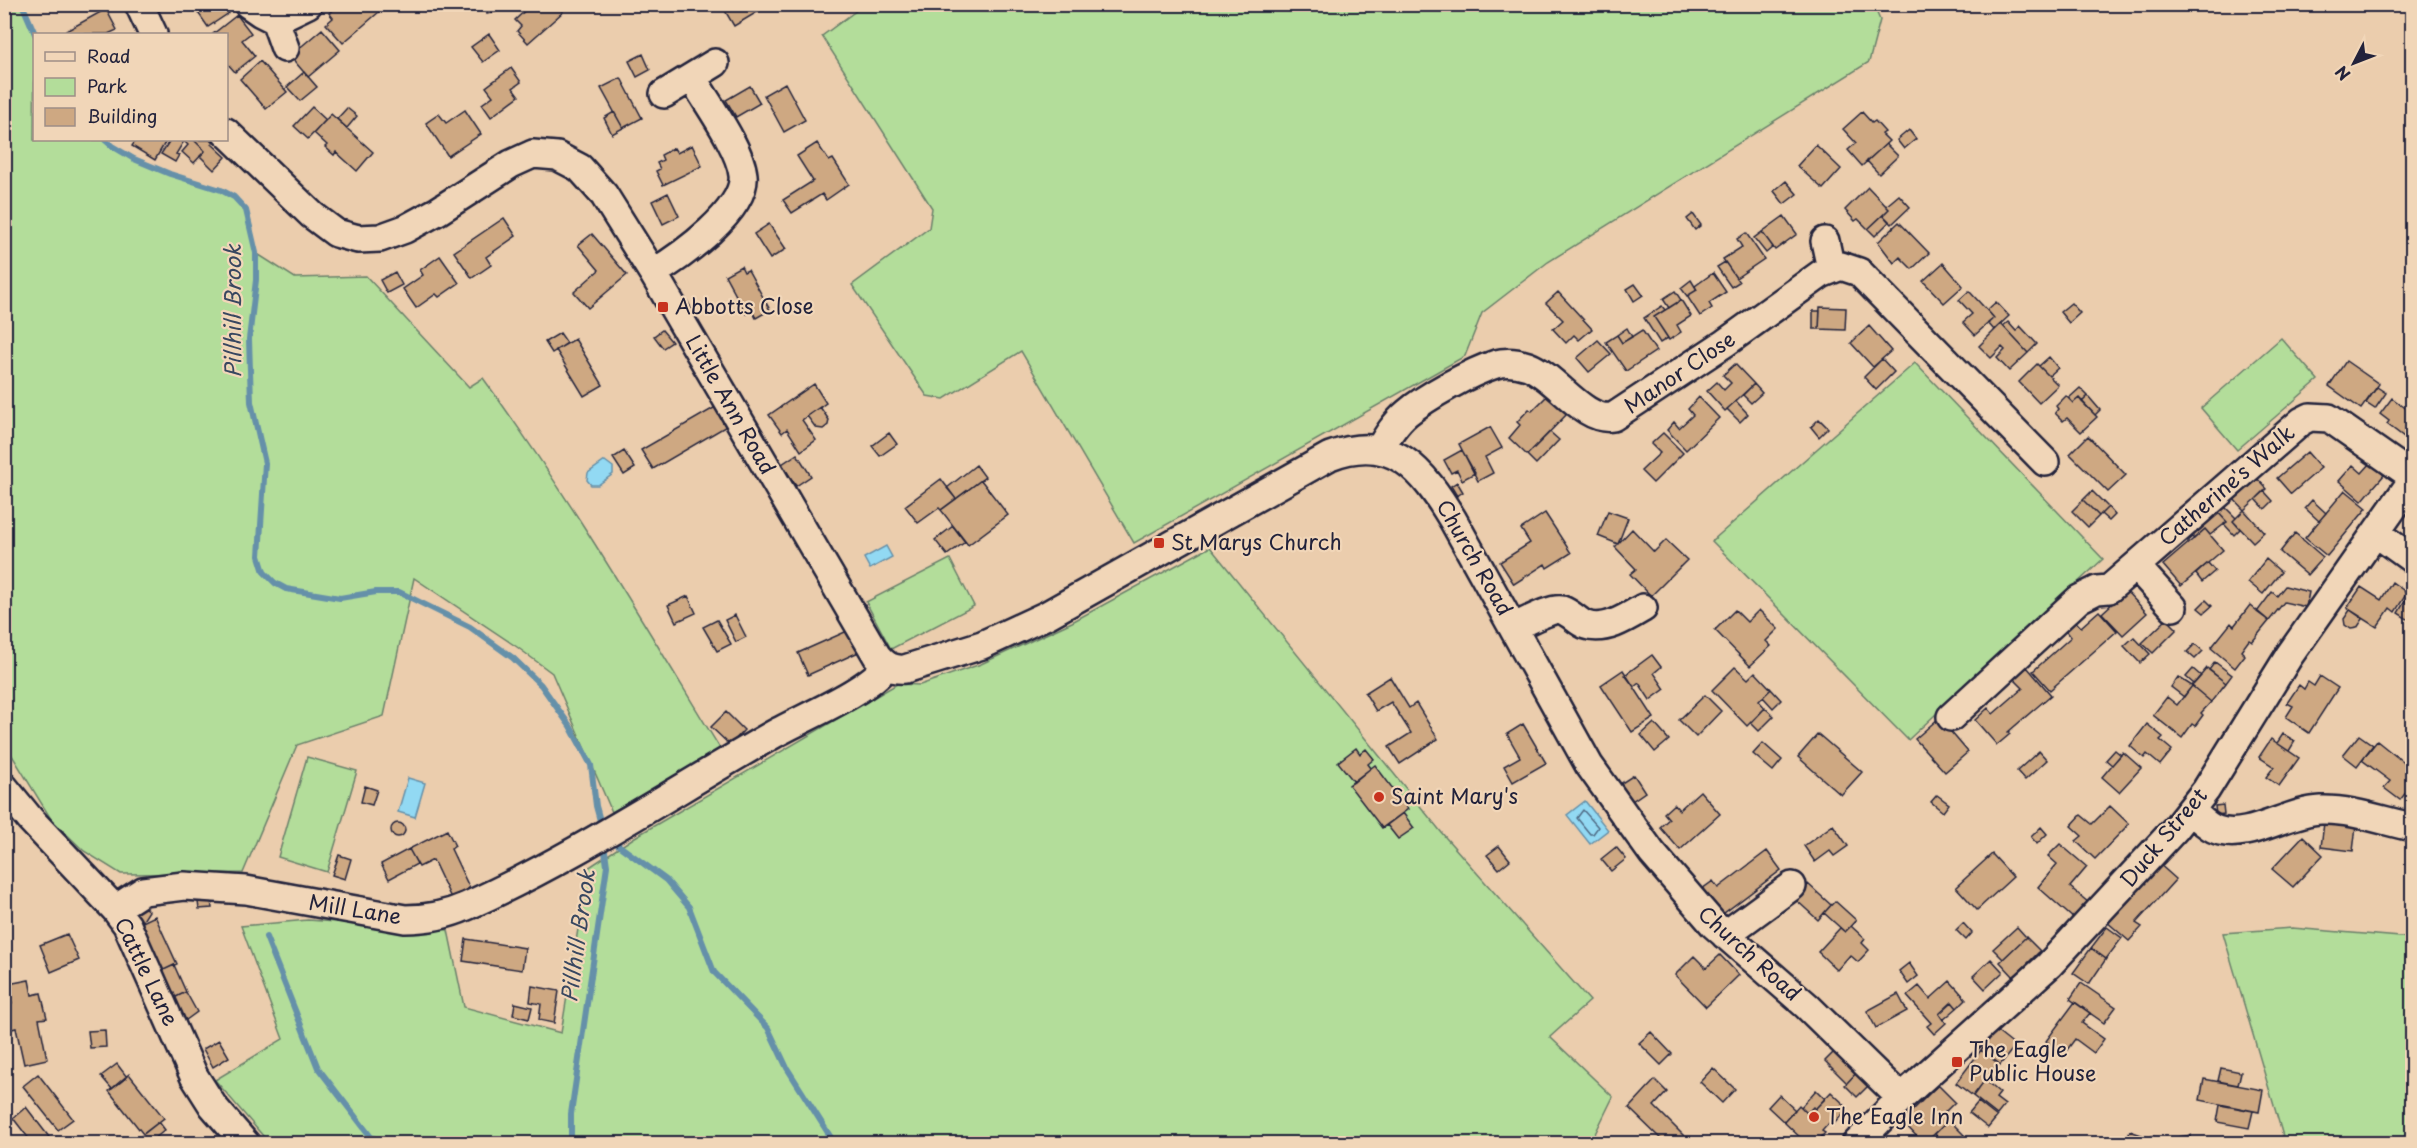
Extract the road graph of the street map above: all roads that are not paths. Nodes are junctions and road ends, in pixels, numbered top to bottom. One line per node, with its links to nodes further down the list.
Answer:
1 (139, 4): 5 (street)
2 (248, 4): 4 (street)
3 (308, 4): 4 (street)
4 (275, 20): 6 (street)
5 (153, 33)
6 (285, 48)
7 (715, 63): 8 (street)
8 (692, 77): 9 (street); 13 (street)
9 (664, 94)
10 (228, 134): 13 (street, Little Ann Road)
11 (1825, 242): 12 (street)
12 (1831, 269): 14 (street, Manor Close); 15 (street)
13 (653, 273): 24 (street, Little Ann Road)
14 (1379, 450): 23 (street, Church Road); 24 (street, Church Road)
15 (2045, 452)
16 (2412, 476): 20 (street, Catherine's Walk)
17 (2412, 482): 18 (street, Duck Street)
18 (2376, 533): 19 (street); 27 (street, Duck Street)
19 (2412, 559)
20 (2136, 566): 21 (street); 25 (street, Catherine's Walk)
21 (2173, 607)
22 (1644, 608): 23 (street)
23 (1514, 627): 31 (street, Church Road)
24 (886, 666): 30 (street, Mill Lane)
25 (1952, 717)
26 (4, 786): 30 (street, Cattle Lane)
27 (2191, 811): 28 (street); 32 (street, Duck Street)
28 (2412, 827)
29 (1792, 886): 31 (street)
30 (115, 909): 33 (street, Cattle Lane)
31 (1725, 935): 32 (street, Church Road)
32 (1901, 1098): 34 (street, Duck Street)
33 (246, 1143)
34 (1856, 1143)

